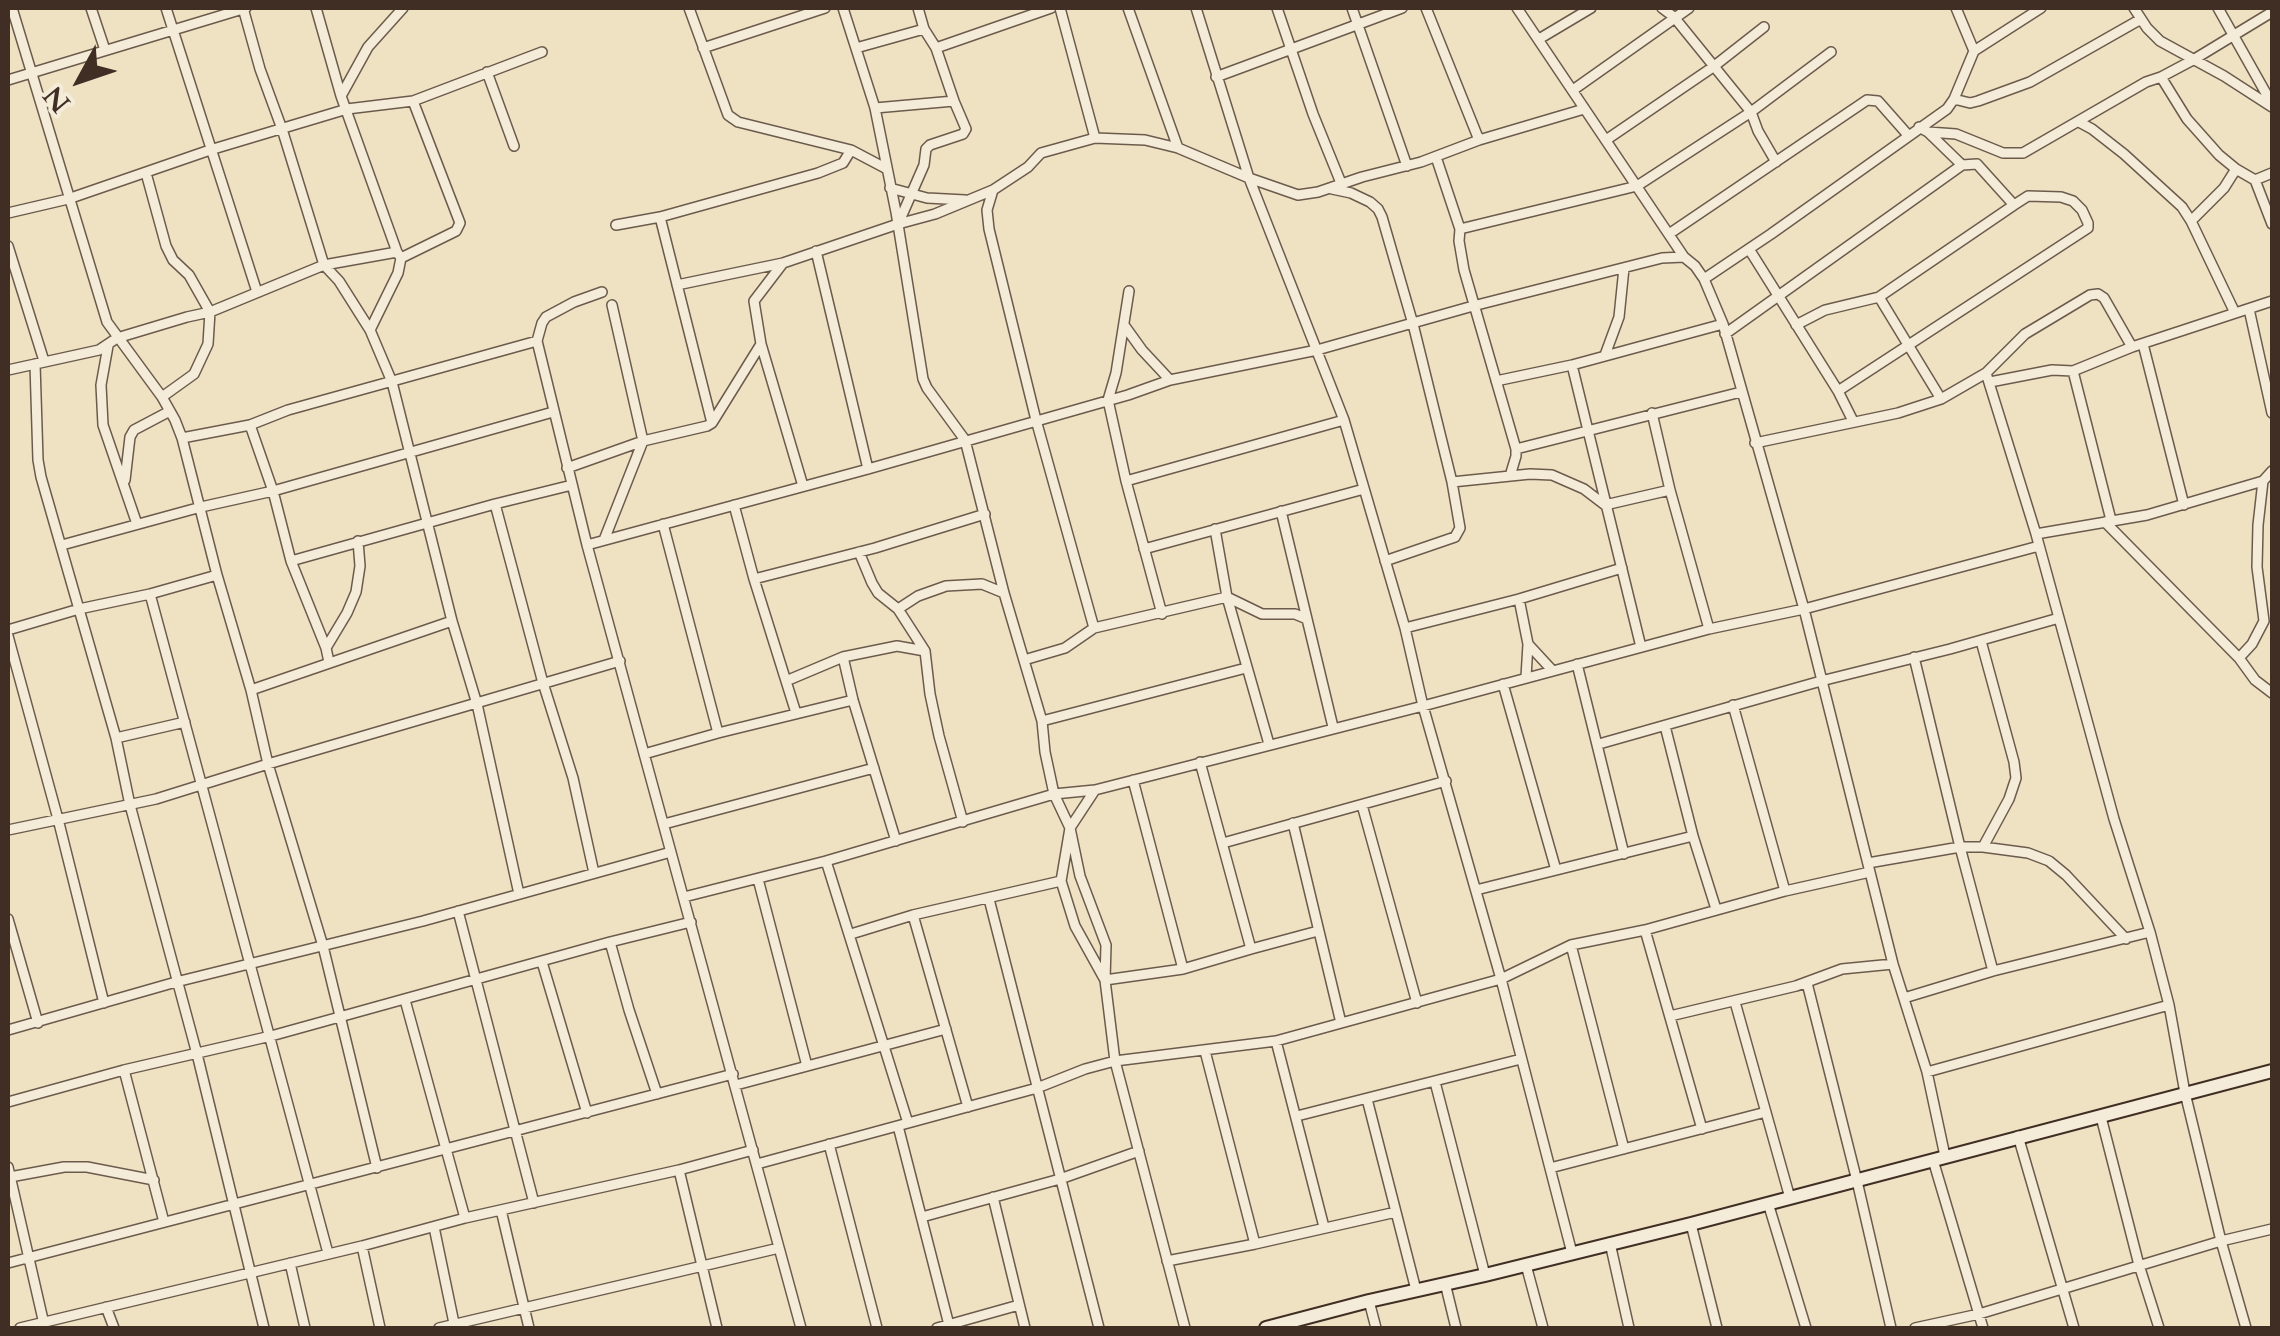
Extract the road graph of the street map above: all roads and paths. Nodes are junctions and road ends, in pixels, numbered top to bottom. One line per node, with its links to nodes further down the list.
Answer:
1 (12, 8): 47 (street)
2 (92, 8): 39 (street)
3 (166, 8): 33 (street)
4 (245, 8): 33 (street); 62 (street)
5 (316, 8): 52 (street)
6 (404, 8): 52 (street)
7 (688, 8): 36 (street)
8 (825, 8): 36 (street)
9 (843, 8): 37 (street)
10 (918, 8): 32 (street)
11 (1052, 8): 38 (street)
12 (1060, 8): 65 (street)
13 (1128, 8): 69 (street)
14 (1196, 8): 48 (street)
15 (1277, 8): 40 (street)
16 (1352, 8): 30 (street)
17 (1402, 8): 30 (street)
18 (1426, 8): 66 (street)
19 (1517, 8): 35 (street)
20 (1591, 8): 35 (street)
21 (1662, 8): 28 (street)
22 (1690, 8): 28 (street)
23 (1956, 8): 41 (street)
24 (2041, 8): 41 (street)
25 (2134, 8): 29 (street)
26 (2218, 8): 34 (street)
27 (2272, 12): 34 (street)
28 (1674, 17): 45 (street); 51 (street)
29 (2141, 19): 44 (street); 53 (street)
30 (1358, 24): 40 (street); 75 (street)
31 (1764, 27): 45 (street)
32 (924, 29): 37 (street); 38 (street)
33 (174, 31): 39 (street); 70 (street)
34 (2233, 35): 44 (street); 54 (street)
35 (1540, 40): 51 (street)
36 (703, 48): 71 (street)
37 (856, 48): 57 (street)
38 (936, 48): 56 (street)
39 (105, 50): 47 (street)
40 (1290, 50): 48 (street); 82 (street)
41 (1974, 51): 53 (street)
42 (542, 52): 46 (street)
43 (1831, 52): 60 (street)
44 (2193, 60): 49 (street); 54 (street)
45 (1713, 67): 60 (street); 67 (street)
46 (487, 72): 55 (street); 68 (street)
47 (30, 74): 50 (street); 88 (street)
48 (1216, 76): 80 (street)
49 (2161, 77): 61 (street); 77 (street)
50 (8, 80)
51 (1573, 90): 59 (street)
52 (342, 96): 58 (street)
53 (1954, 98): 63 (street)
54 (2271, 99)
55 (412, 101): 58 (street); 102 (street)
56 (954, 101): 57 (street); 87 (street)
57 (875, 108): 76 (street)
58 (347, 109): 62 (street); 102 (street)
59 (1584, 109): 66 (street); 67 (street)
60 (1751, 112): 73 (street); 83 (street)
61 (2079, 122): 63 (street); 93 (street)
62 (282, 128): 70 (street); 105 (street)
63 (1924, 130): 64 (street); 74 (street)
64 (1908, 135): 73 (street); 100 (street)
65 (1095, 138): 69 (street); 86 (street)
66 (1479, 140): 72 (street)
67 (1606, 140): 83 (street)
68 (514, 146)
69 (1178, 148): 80 (street)
70 (210, 150): 78 (street); 109 (street)
71 (851, 150): 76 (street); 92 (street)
72 (1436, 157): 75 (street); 97 (street)
73 (1776, 162): 98 (street)
74 (1962, 165): 90 (street); 112 (street)
75 (1406, 166): 82 (street)
76 (887, 169): 84 (street)
77 (2236, 169): 81 (street); 93 (street)
78 (146, 173): 88 (street); 118 (street)
79 (2272, 173): 81 (street)
80 (1248, 178): 85 (street); 131 (street)
81 (2255, 180): 95 (street)
82 (1341, 184): 85 (street)
83 (1637, 186): 97 (street); 98 (street)
84 (890, 188): 87 (street); 94 (street)
85 (1330, 188): 120 (street)
86 (993, 190): 89 (street); 150 (street)
87 (910, 194): 89 (street); 94 (street)
88 (68, 199): 91 (street); 125 (street)
89 (968, 201): 94 (street)
90 (2014, 205): 113 (street); 128 (street)
91 (8, 213)
92 (660, 217): 96 (street); 108 (street)
93 (2192, 221): 119 (street)
94 (898, 224): 101 (street); 157 (street)
95 (2272, 224)
96 (616, 226)
97 (1460, 229): 116 (street)
98 (1669, 234): 103 (street)
99 (8, 246): 133 (street)
100 (1749, 249): 107 (street); 112 (street)
101 (816, 251): 104 (street); 163 (street)
102 (399, 255): 105 (street); 124 (street)
103 (1684, 257): 106 (street); 107 (street)
104 (784, 264): 108 (street); 127 (street)
105 (324, 265): 109 (street); 124 (street)
106 (1624, 268): 116 (street); 132 (street)
107 (1704, 279): 123 (street)
108 (677, 285): 153 (street)
109 (257, 292): 118 (street)
110 (602, 292): 126 (street)
111 (1128, 292): 121 (street)
112 (1778, 297): 122 (street); 123 (street)
113 (1879, 297): 122 (street); 128 (street)
114 (2272, 301): 117 (street)
115 (612, 304): 158 (street)
116 (1474, 306): 120 (street); 139 (street)
117 (2249, 309): 119 (street); 149 (street)
118 (210, 312): 125 (street); 143 (street)
119 (2235, 314): 129 (street)
120 (1413, 324): 131 (street); 168 (street)
121 (1124, 325): 138 (street); 145 (street)
122 (1796, 325): 141 (street)
123 (1724, 329): 132 (street); 142 (street)
124 (370, 330): 140 (street)
125 (117, 338): 130 (street); 143 (street)
126 (537, 341): 140 (street); 147 (street)
127 (762, 344): 153 (street); 171 (street)
128 (1909, 344): 141 (street); 144 (street)
129 (2138, 345): 136 (street); 137 (street); 176 (street)
130 (108, 346): 133 (street); 169 (street)
131 (1317, 350): 138 (street); 151 (street)
132 (1605, 355): 134 (street)
133 (39, 362): 135 (street); 190 (street)
134 (1572, 365): 139 (street); 155 (street)
135 (8, 370)
136 (2073, 372): 137 (street); 182 (street)
137 (1988, 378): 144 (street); 187 (street)
138 (1170, 380): 145 (street)
139 (1496, 381): 160 (street)
140 (392, 382): 154 (street); 161 (street)
141 (1838, 391): 152 (street)
142 (1741, 392): 148 (street); 159 (street)
143 (162, 397): 146 (street)
144 (1941, 398): 152 (street)
145 (1108, 400): 150 (street); 167 (street)
146 (170, 411): 156 (street); 169 (street)
147 (553, 412): 161 (street); 162 (street)
148 (1652, 413): 155 (street); 173 (street)
149 (2272, 413)
150 (1036, 420): 157 (street); 211 (street)
151 (1344, 420): 167 (street); 172 (street)
152 (1852, 421): 159 (street)
153 (712, 423): 158 (street)
154 (250, 424): 156 (street); 174 (street)
155 (1587, 430): 160 (street); 178 (street)
156 (182, 438): 179 (street)
157 (964, 440): 163 (street); 181 (street)
158 (643, 441): 162 (street); 188 (street)
159 (1755, 443): 205 (street)
160 (1516, 449): 165 (street)
161 (408, 451): 174 (street); 183 (street)
162 (568, 468): 170 (street)
163 (868, 469): 171 (street)
164 (2272, 471): 166 (street)
165 (1510, 476): 168 (street); 178 (street)
166 (2263, 481): 176 (street); 222 (street)
167 (1126, 482): 193 (street)
168 (1452, 482): 196 (street)
169 (124, 484): 184 (street)
170 (572, 484): 175 (street); 191 (street)
171 (803, 486): 177 (street)
172 (1364, 489): 180 (street); 196 (street)
173 (1670, 490): 178 (street); 213 (street)
174 (273, 491): 179 (street); 195 (street)
175 (495, 504): 183 (street); 232 (street)
176 (2184, 505): 182 (street)
177 (734, 506): 185 (street); 199 (street)
178 (1605, 506): 197 (street)
179 (200, 507): 184 (street); 198 (street)
180 (1281, 511): 186 (street); 209 (street)
181 (985, 514): 194 (street); 200 (street)
182 (2108, 521): 187 (street); 222 (street)
183 (426, 522): 189 (street); 210 (street)
184 (137, 524): 190 (street)
185 (663, 524): 188 (street); 245 (street)
186 (1215, 528): 193 (street); 202 (street)
187 (2036, 534): 192 (street)
188 (604, 540): 191 (street)
189 (358, 542): 195 (street); 218 (street)
190 (62, 545): 204 (street)
191 (588, 545): 224 (street)
192 (2039, 546): 205 (street); 208 (street)
193 (1144, 548): 207 (street)
194 (859, 552): 199 (street); 206 (street)
195 (291, 560): 218 (street)
196 (1385, 561): 212 (street)
197 (1622, 568): 203 (street); 217 (street)
198 (217, 574): 201 (street); 234 (street)
199 (754, 580): 230 (street)
200 (1004, 593): 206 (street); 223 (street)
201 (150, 594): 204 (street); 242 (street)
202 (1228, 598): 207 (street); 209 (street); 227 (street)
203 (1519, 599): 212 (street); 216 (street)
204 (79, 609): 214 (street); 246 (street)
205 (1804, 609): 213 (street); 231 (street)
206 (898, 610): 219 (street)
207 (1162, 614): 211 (street)
208 (2058, 618): 215 (street); 291 (street)
209 (1308, 620): 244 (street)
210 (452, 621): 225 (street); 237 (street)
211 (1094, 628): 223 (street)
212 (1404, 628): 239 (street)
213 (1709, 628): 217 (street)
214 (8, 633): 260 (street)
215 (1981, 640): 221 (street); 270 (street)
216 (1528, 644): 228 (street); 229 (street)
217 (1641, 647): 226 (street)
218 (326, 648): 225 (street)
219 (924, 651): 220 (street); 261 (street)
220 (843, 657): 230 (street); 236 (street)
221 (1914, 657): 231 (street); 269 (street)
222 (2239, 658): 235 (street)
223 (1024, 660): 241 (street)
224 (620, 661): 232 (street); 249 (street)
225 (329, 662): 234 (street)
226 (1577, 664): 228 (street); 248 (street)
227 (1246, 668): 241 (street); 247 (street)
228 (1552, 670): 229 (street)
229 (1526, 677): 233 (street)
230 (786, 681): 240 (street)
231 (1821, 681): 238 (street); 274 (street)
232 (544, 683): 237 (street); 276 (street)
233 (1504, 684): 239 (street); 275 (street)
234 (251, 690): 251 (street)
235 (2272, 692)
236 (853, 700): 240 (street); 252 (street)
237 (477, 704): 251 (street); 281 (street)
238 (1733, 705): 243 (street); 280 (street)
239 (1423, 706): 244 (street); 254 (street)
240 (796, 712): 245 (street)
241 (1042, 721): 257 (street)
242 (185, 722): 246 (street); 255 (street)
243 (1664, 726): 248 (street); 266 (street)
244 (1334, 727): 247 (street)
245 (718, 733): 249 (street)
246 (116, 738): 258 (street)
247 (1269, 744): 250 (street)
248 (1598, 744): 272 (street)
249 (644, 754): 263 (street)
250 (1200, 762): 253 (street); 268 (street)
251 (268, 764): 255 (street); 296 (street)
252 (874, 768): 263 (street); 267 (street)
253 (1134, 780): 256 (street); 301 (street)
254 (1446, 782): 259 (street); 279 (street)
255 (201, 786): 258 (street); 299 (street)
256 (1095, 790): 257 (street); 264 (street)
257 (1054, 794): 261 (street); 264 (street)
258 (130, 805): 260 (street); 306 (street)
259 (1362, 805): 262 (street); 312 (street)
260 (58, 819): 265 (street); 310 (street)
261 (963, 822): 267 (street)
262 (1293, 823): 268 (street); 290 (street)
263 (664, 824): 271 (street)
264 (1070, 828): 278 (street); 305 (street)
265 (8, 830)
266 (1693, 836): 272 (street); 284 (street)
267 (896, 841): 273 (street)
268 (1223, 843): 297 (street)
269 (1960, 847): 270 (street); 274 (street); 302 (street)
270 (1983, 847): 293 (street)
271 (671, 852): 276 (street); 282 (street)
272 (1624, 854): 275 (street)
273 (826, 860): 277 (street); 292 (street)
274 (1869, 868): 280 (street); 300 (street)
275 (1556, 870): 279 (street)
276 (594, 873): 281 (street)
277 (758, 878): 282 (street); 327 (street)
278 (1060, 881): 283 (street); 305 (street)
279 (1476, 890): 303 (street)
280 (1786, 890): 284 (street)
281 (519, 894): 285 (street)
282 (684, 897): 288 (street)
283 (989, 899): 286 (street); 333 (street)
284 (1716, 909): 289 (street)
285 (458, 911): 296 (street); 304 (street)
286 (913, 915): 292 (street); 318 (street)
287 (8, 919): 316 (street)
288 (691, 922): 294 (street); 331 (street)
289 (1645, 930): 295 (street); 315 (street)
290 (1318, 931): 297 (street); 317 (street)
291 (2150, 932): 293 (street); 313 (street)
292 (851, 934): 322 (street)
293 (2126, 939): 302 (street)
294 (610, 942): 298 (street); 335 (street)
295 (1572, 945): 303 (street); 348 (street)
296 (323, 946): 299 (street); 314 (street)
297 (1251, 949): 301 (street)
298 (542, 962): 304 (street); 340 (street)
299 (251, 964): 306 (street); 320 (street)
300 (1893, 964): 307 (street); 308 (street)
301 (1183, 969): 305 (street)
302 (1993, 971): 308 (street)
303 (1501, 979): 312 (street); 325 (street)
304 (476, 980): 309 (street); 345 (street)
305 (1105, 980): 326 (street)
306 (176, 982): 310 (street); 324 (street)
307 (1806, 983): 311 (street); 360 (street)
308 (1904, 998): 330 (street)
309 (405, 1000): 314 (street); 349 (street)
310 (104, 1002): 316 (street)
311 (1735, 1002): 315 (street); 339 (street)
312 (1417, 1003): 317 (street)
313 (2169, 1006): 330 (street); 334 (street)
314 (340, 1015): 320 (street); 354 (street)
315 (1670, 1016): 344 (street)
316 (38, 1022): 319 (street)
317 (1341, 1023): 321 (street)
318 (946, 1029): 322 (street); 338 (street)
319 (8, 1030)
320 (271, 1036): 324 (street); 361 (street)
321 (1276, 1040): 323 (street); 341 (street)
322 (884, 1045): 327 (street); 343 (street)
323 (1205, 1051): 326 (street); 378 (street)
324 (197, 1054): 328 (street); 366 (street)
325 (1521, 1059): 332 (street); 355 (street)
326 (1115, 1061): 333 (street); 351 (street)
327 (807, 1066): 331 (street)
328 (124, 1070): 337 (street); 359 (street)
329 (2272, 1071): 334 (street)
330 (1927, 1072): 352 (street)
331 (735, 1080): 335 (street); 350 (street)
332 (1434, 1082): 336 (street); 391 (street)
333 (1037, 1088): 338 (street); 358 (street)
334 (2186, 1092): 342 (street); 376 (street)
335 (658, 1094): 340 (street)
336 (1367, 1099): 341 (street); 368 (street)
337 (8, 1102)
338 (968, 1107): 343 (street)
339 (1766, 1112): 344 (street); 363 (street)
340 (586, 1114): 345 (street)
341 (1297, 1116): 373 (street)
342 (2101, 1117): 346 (street); 389 (street)
343 (903, 1124): 347 (street); 369 (street)
344 (1702, 1128): 348 (street)
345 (514, 1133): 349 (street); 364 (street)
346 (2018, 1136): 352 (street); 393 (street)
347 (829, 1144): 353 (street); 413 (street)
348 (1624, 1149): 355 (street)
349 (447, 1150): 354 (street); 370 (street)
350 (753, 1150): 353 (street); 356 (street)
351 (1139, 1152): 358 (street); 384 (street)
352 (1939, 1158): 360 (street); 399 (street)
353 (757, 1164): 380 (street)
354 (377, 1168): 361 (street)
355 (1550, 1168): 382 (street)
356 (679, 1170): 364 (street); 388 (street)
357 (9, 1172): 359 (street); 383 (street)
358 (1060, 1179): 362 (street); 416 (street)
359 (154, 1180): 371 (street)
360 (1858, 1181): 363 (street); 425 (street)
361 (309, 1186): 366 (street); 381 (street)
362 (992, 1198): 369 (street); 396 (street)
363 (1790, 1198): 365 (street)
364 (534, 1203): 367 (street)
365 (1768, 1203): 372 (street); 424 (street)
366 (234, 1206): 371 (street); 390 (street)
367 (502, 1210): 370 (street); 398 (street)
368 (1396, 1212): 373 (street); 394 (street)
369 (922, 1216): 402 (street)
370 (465, 1218): 374 (street)
371 (164, 1222): 383 (street)
372 (1691, 1224): 377 (street); 423 (street)
373 (1324, 1226): 378 (street)
374 (434, 1227): 379 (street); 403 (street)
375 (2272, 1230): 376 (street)
376 (2220, 1241): 389 (street); 430 (street)
377 (1610, 1243): 382 (street); 422 (street)
378 (1255, 1244): 384 (street)
379 (362, 1246): 381 (street); 408 (street)
380 (780, 1248): 388 (street); 412 (street)
381 (328, 1253): 385 (street)
382 (1572, 1253): 387 (street)
383 (29, 1260): 386 (street); 400 (street)
384 (1167, 1261): 417 (street)
385 (290, 1263): 390 (street); 407 (street)
386 (8, 1264)
387 (1526, 1265): 391 (street); 421 (street)
388 (702, 1266): 398 (street); 411 (street)
389 (2139, 1266): 393 (street); 429 (street)
390 (252, 1273): 397 (street); 406 (street)
391 (1485, 1275): 392 (street)
392 (1445, 1284): 394 (street); 420 (street)
393 (2062, 1289): 399 (street); 428 (street)
394 (1416, 1290): 395 (street)
395 (1369, 1301): 401 (street); 419 (street)
396 (1020, 1305): 402 (street); 415 (street)
397 (106, 1307): 400 (street); 405 (street)
398 (524, 1308): 403 (street); 410 (street)
399 (1979, 1314): 426 (street); 427 (street)
400 (44, 1324): 404 (street)
401 (1304, 1324): 418 (street)
402 (950, 1325): 414 (street)
403 (454, 1327): 409 (street)
404 (20, 1328)
405 (114, 1328)
406 (264, 1328)
407 (305, 1328)
408 (380, 1328)
409 (439, 1328)
410 (528, 1328)
411 (717, 1328)
412 (801, 1328)
413 (878, 1328)
414 (937, 1328)
415 (1025, 1328)
416 (1099, 1328)
417 (1185, 1328)
418 (1266, 1328)
419 (1376, 1328)
420 (1456, 1328)
421 (1543, 1328)
422 (1629, 1328)
423 (1718, 1328)
424 (1806, 1328)
425 (1891, 1328)
426 (1915, 1328)
427 (1983, 1328)
428 (2074, 1328)
429 (2159, 1328)
430 (2246, 1328)

